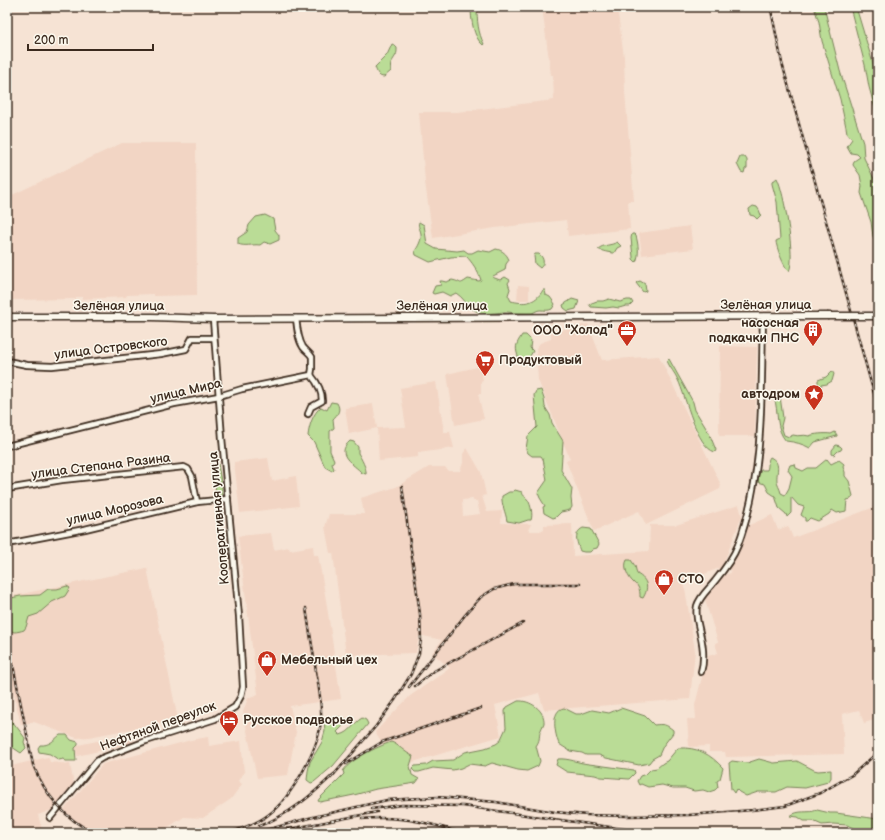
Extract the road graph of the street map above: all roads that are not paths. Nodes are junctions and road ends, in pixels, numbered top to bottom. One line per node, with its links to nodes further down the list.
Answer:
1 (763, 316): 2 (street, Зелёная улица, bridge); 4 (street, Зелёная улица); 16 (street)
2 (878, 316)
3 (7, 317): 5 (street, Зелёная улица)
4 (296, 318): 5 (street, Зелёная улица); 8 (street)
5 (212, 319): 6 (street, Кооперативная улица)
6 (213, 338): 7 (street, улица Островского); 9 (street, Кооперативная улица)
7 (7, 361)
8 (311, 375): 9 (street, улица Мира); 10 (street)
9 (219, 396): 11 (street, улица Мира); 13 (street, Кооперативная улица)
10 (308, 414)
11 (7, 446)
12 (7, 489): 14 (street, улица Степана Разина)
13 (228, 499): 14 (street, улица Морозова); 17 (street, Кооперативная улица)
14 (197, 502): 15 (street, улица Морозова)
15 (7, 544)
16 (701, 672)
17 (229, 711): 18 (street, Нефтяной переулок)
18 (50, 818)

